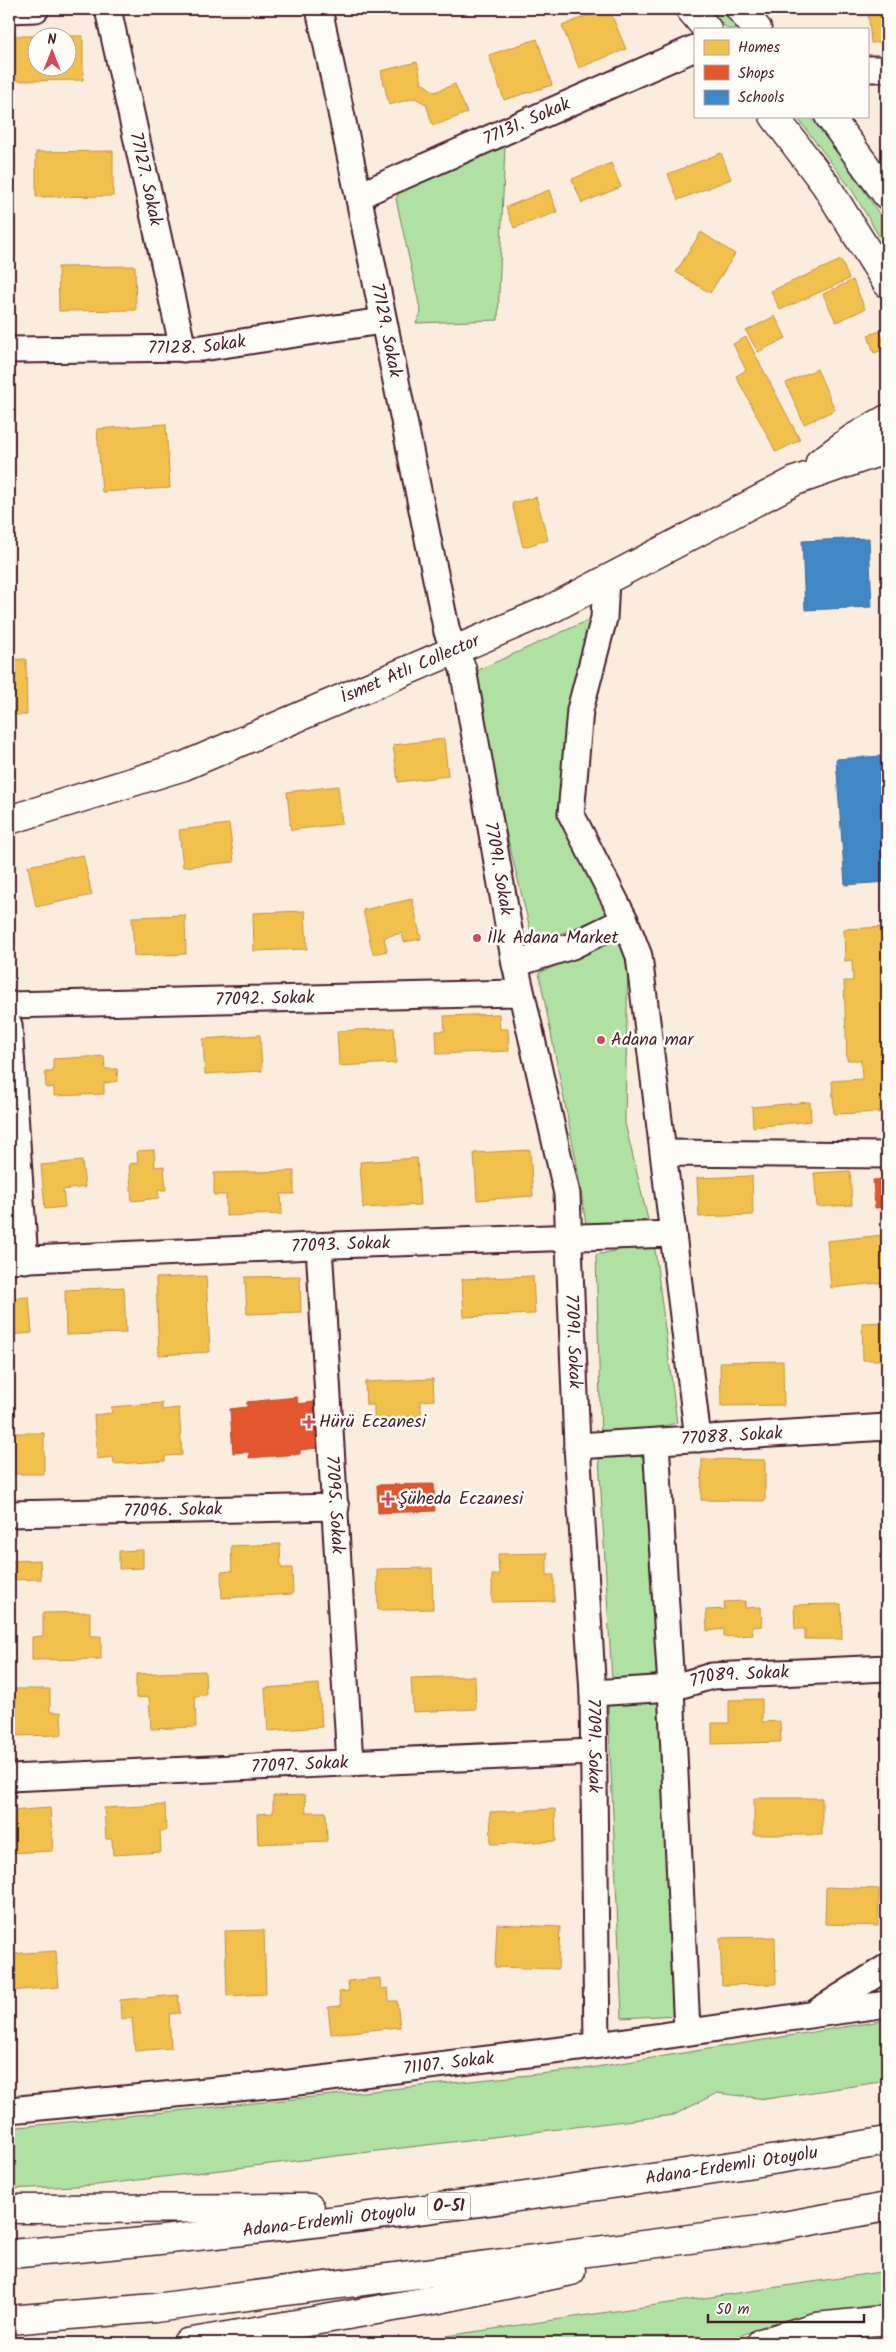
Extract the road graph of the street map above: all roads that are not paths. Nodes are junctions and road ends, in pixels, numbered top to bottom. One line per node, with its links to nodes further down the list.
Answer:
1 (36, 9): 6 (street)
2 (108, 9): 18 (street, 77127. Sokak)
3 (319, 9): 14 (street, 77129. Sokak)
4 (690, 9): 7 (main road)
5 (740, 9): 8 (main road)
6 (9, 10)
7 (706, 28)
8 (757, 28)
9 (694, 48): 14 (street, 77131. Sokak)
10 (868, 69): 11 (street)
11 (887, 70)
12 (776, 118): 16 (main road)
13 (830, 118): 15 (main road)
14 (360, 195): 17 (street, 77129. Sokak)
15 (887, 195)
16 (887, 283)
17 (382, 321): 18 (street, 77128. Sokak); 24 (street, 77129. Sokak)
18 (183, 349): 19 (street, 77128. Sokak)
19 (9, 350)
20 (887, 419): 22 (main road, İsmet Atlı Collector)
21 (887, 449): 22 (main road, İsmet Atlı Collector)
22 (795, 481): 23 (main road, İsmet Atlı Collector)
23 (606, 581): 24 (main road, İsmet Atlı Collector); 26 (street)
24 (453, 650): 25 (main road, İsmet Atlı Collector); 27 (street, 77091. Sokak)
25 (9, 820)
26 (625, 920): 27 (street); 31 (street)
27 (515, 964): 28 (street, 77091. Sokak)
28 (521, 993): 29 (street, 77092. Sokak); 34 (street, 77091. Sokak)
29 (9, 1005)
30 (9, 1024): 36 (street)
31 (664, 1153): 32 (street); 33 (street)
32 (887, 1155)
33 (674, 1234): 34 (street, 77093. Sokak); 38 (street)
34 (568, 1237): 35 (street, 77093. Sokak); 40 (street, 77091. Sokak)
35 (319, 1246): 36 (street, 77093. Sokak); 41 (street, 77095. Sokak)
36 (17, 1260)
37 (887, 1427): 38 (street, 77088. Sokak)
38 (698, 1439): 39 (street, 77088. Sokak)
39 (656, 1442): 40 (street, 77088. Sokak); 44 (street)
40 (577, 1446): 45 (street, 77091. Sokak)
41 (336, 1508): 42 (street, 77096. Sokak); 47 (street, 77095. Sokak)
42 (9, 1514)
43 (887, 1668): 44 (street, 77089. Sokak)
44 (671, 1688): 45 (street, 77089. Sokak); 52 (street)
45 (593, 1693): 46 (street, 77091. Sokak)
46 (592, 1752): 47 (street, 77097. Sokak); 53 (street, 77091. Sokak)
47 (350, 1763): 48 (street, 77097. Sokak)
48 (9, 1778)
49 (887, 1967): 51 (street)
50 (887, 2004): 51 (street, 71107. Sokak)
51 (810, 2017): 52 (street, 71107. Sokak)
52 (687, 2031): 53 (street, 71107. Sokak)
53 (597, 2045): 54 (street, 71107. Sokak)
54 (9, 2110)
55 (887, 2141): 57 (main road, Adana-Erdemli Otoyolu / O-51)
56 (887, 2207): 59 (main road)
57 (434, 2208): 58 (main road); 60 (main road, Adana-Erdemli Otoyolu / O-51)
58 (9, 2209)
59 (767, 2229): 61 (main road); 63 (main road)
60 (9, 2254)
61 (9, 2320)
62 (887, 2320): 64 (main road)
63 (187, 2343)
64 (761, 2343)

